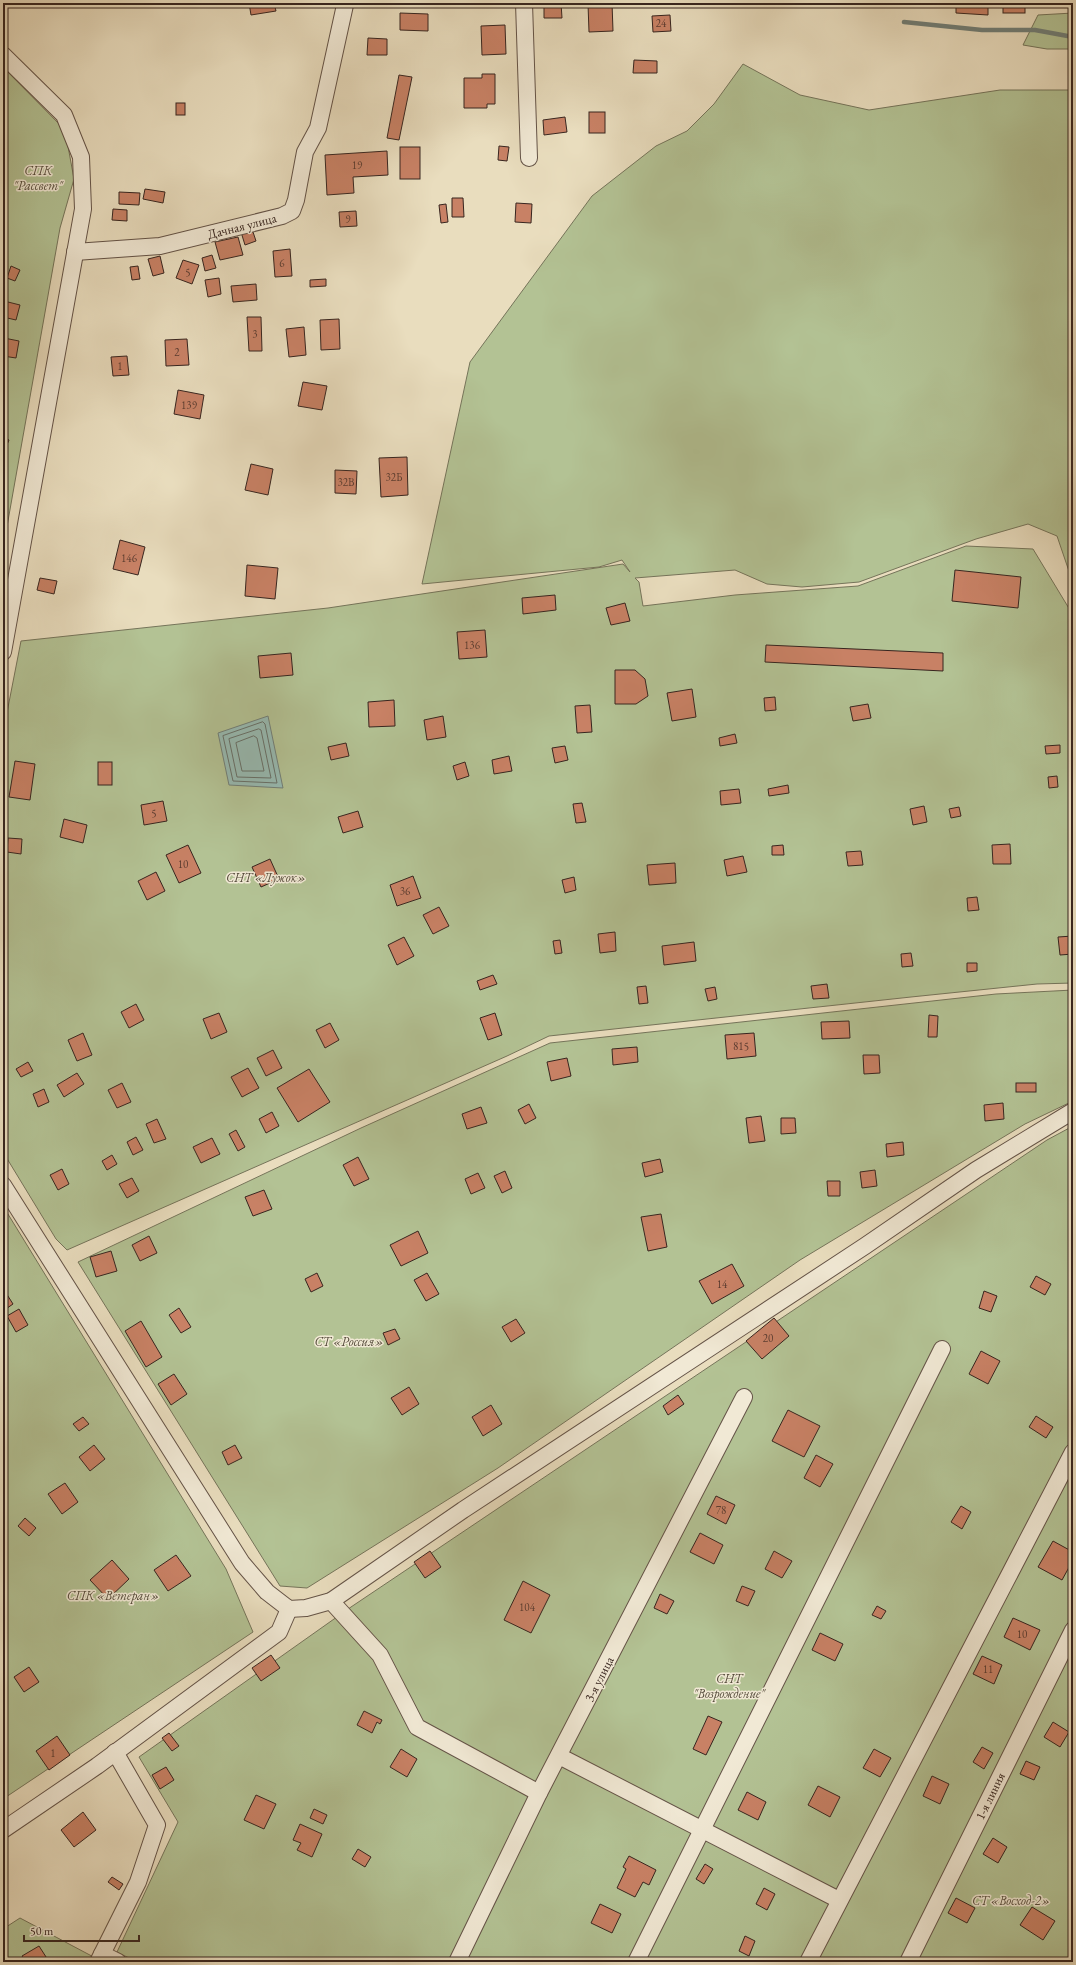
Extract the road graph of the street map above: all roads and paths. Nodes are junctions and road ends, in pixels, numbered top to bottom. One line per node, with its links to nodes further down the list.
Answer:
1 (524, 3): 4 (street)
2 (345, 5): 5 (street, Дачная улица)
3 (3, 55): 5 (street)
4 (529, 158)
5 (75, 252): 6 (street)
6 (3, 652)
7 (1073, 1111): 12 (street)
8 (3, 1185): 13 (street)
9 (942, 1349): 19 (street)
10 (744, 1397): 16 (street, 3-я улица)
11 (1073, 1452): 20 (street)
12 (330, 1601): 13 (street); 17 (street)
13 (289, 1609): 15 (street)
14 (1073, 1630): 26 (street, 1-я линия)
15 (115, 1752): 18 (street); 21 (street)
16 (559, 1756): 17 (street, 3-я улица); 19 (street)
17 (539, 1793): 23 (street, 3-я улица)
18 (3, 1830)
19 (702, 1830): 20 (street); 24 (street)
20 (839, 1900): 25 (street)
21 (100, 1958): 22 (street)
22 (118, 1962)
23 (457, 1962)
24 (636, 1962)
25 (808, 1962)
26 (908, 1962)

